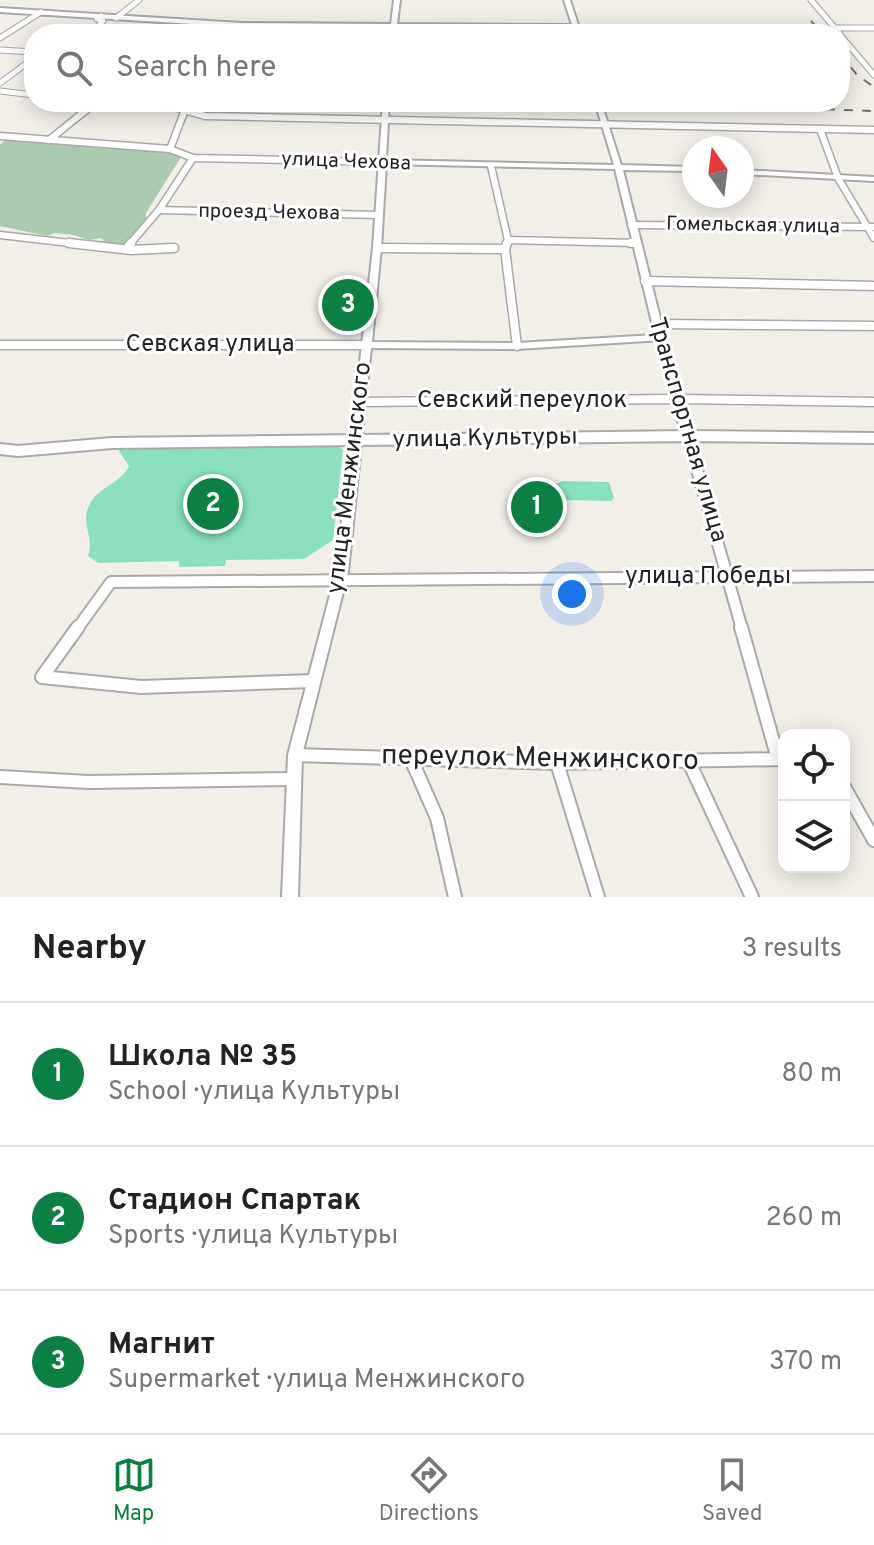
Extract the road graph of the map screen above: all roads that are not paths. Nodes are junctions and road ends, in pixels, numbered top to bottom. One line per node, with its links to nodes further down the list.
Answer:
1 (139, 0): 8 (street)
2 (397, 0): 11 (street)
3 (567, 0): 12 (street)
4 (811, 0): 13 (street)
5 (0, 10): 6 (street)
6 (41, 12): 7 (street); 16 (street)
7 (101, 16): 8 (street); 9 (street)
8 (116, 18): 10 (street)
9 (102, 24)
10 (223, 24)
11 (394, 24)
12 (574, 24)
13 (831, 24)
14 (850, 28): 15 (street)
15 (874, 28)
16 (0, 38)
17 (850, 46): 21 (street)
18 (0, 50): 19 (street)
19 (24, 54)
20 (24, 63): 22 (street)
21 (874, 75)
22 (0, 83)
23 (0, 91): 24 (street)
24 (24, 94)
25 (84, 112): 35 (street)
26 (184, 112): 37 (street)
27 (192, 112): 30 (street)
28 (385, 112): 30 (street, улица Менжинского)
29 (601, 112): 31 (street, Транспортная улица)
30 (385, 119): 31 (street); 39 (street, улица Менжинского)
31 (605, 124): 32 (street); 41 (street, Транспортная улица)
32 (820, 129): 33 (street); 44 (street)
33 (874, 130)
34 (3, 136): 35 (street, улица Чехова); 36 (street)
35 (49, 140): 37 (street, улица Чехова)
36 (0, 143)
37 (170, 149): 38 (street, улица Чехова)
38 (193, 158): 39 (street, улица Чехова); 46 (street)
39 (383, 162): 40 (street, улица Чехова); 47 (street, улица Менжинского)
40 (491, 166): 41 (street, улица Чехова); 52 (street)
41 (618, 166): 42 (street, улица Чехова); 48 (street, Транспортная улица)
42 (682, 169)
43 (754, 173): 44 (street)
44 (838, 178): 45 (street); 49 (street)
45 (874, 179)
46 (159, 210): 47 (street, проезд Чехова); 56 (street)
47 (379, 215): 55 (street, улица Менжинского)
48 (631, 225): 49 (street, Гомельская улица); 53 (street, Транспортная улица)
49 (872, 227): 51 (street)
50 (0, 235): 56 (street)
51 (874, 238)
52 (508, 240): 53 (street, Гомельская улица); 57 (street)
53 (635, 243): 58 (street, Транспортная улица)
54 (174, 248): 56 (street)
55 (377, 248): 57 (street); 64 (street, улица Менжинского)
56 (126, 249)
57 (505, 249): 65 (street)
58 (645, 281): 59 (street); 60 (street, Транспортная улица)
59 (874, 286)
60 (658, 324): 61 (street); 62 (street, Транспортная улица)
61 (874, 326)
62 (660, 338): 65 (street, Севская улица); 66 (street, Транспортная улица)
63 (0, 345): 64 (street, Севская улица)
64 (366, 345): 65 (street, Севская улица); 67 (street, улица Менжинского)
65 (517, 346)
66 (679, 399): 67 (street, Севский переулок); 68 (street, Севский переулок); 69 (street, Транспортная улица)
67 (362, 402): 71 (street, улица Менжинского)
68 (874, 402)
69 (689, 436): 70 (street, улица Культуры); 71 (street, улица Культуры); 73 (street, Транспортная улица)
70 (874, 438)
71 (357, 440): 72 (street, улица Культуры); 75 (street, улица Менжинского)
72 (0, 449)
73 (728, 576): 74 (street, улица Победы); 75 (street, улица Победы); 77 (street, Транспортная улица)
74 (874, 576)
75 (341, 579): 76 (street, улица Менжинского); 76 (street, улица Победы)
76 (313, 681): 78 (street, улица Менжинского)
77 (778, 749)
78 (295, 755): 79 (street, переулок Менжинского); 84 (street, улица Менжинского)
79 (411, 759): 82 (street, переулок Менжинского); 88 (street)
80 (778, 759): 81 (street, переулок Менжинского)
81 (689, 762): 82 (street, переулок Менжинского); 90 (street)
82 (557, 763): 89 (street)
83 (0, 777): 84 (street)
84 (292, 779): 87 (street, улица Менжинского)
85 (850, 798): 86 (street)
86 (874, 840)
87 (290, 897)
88 (455, 897)
89 (598, 897)
90 (752, 897)

